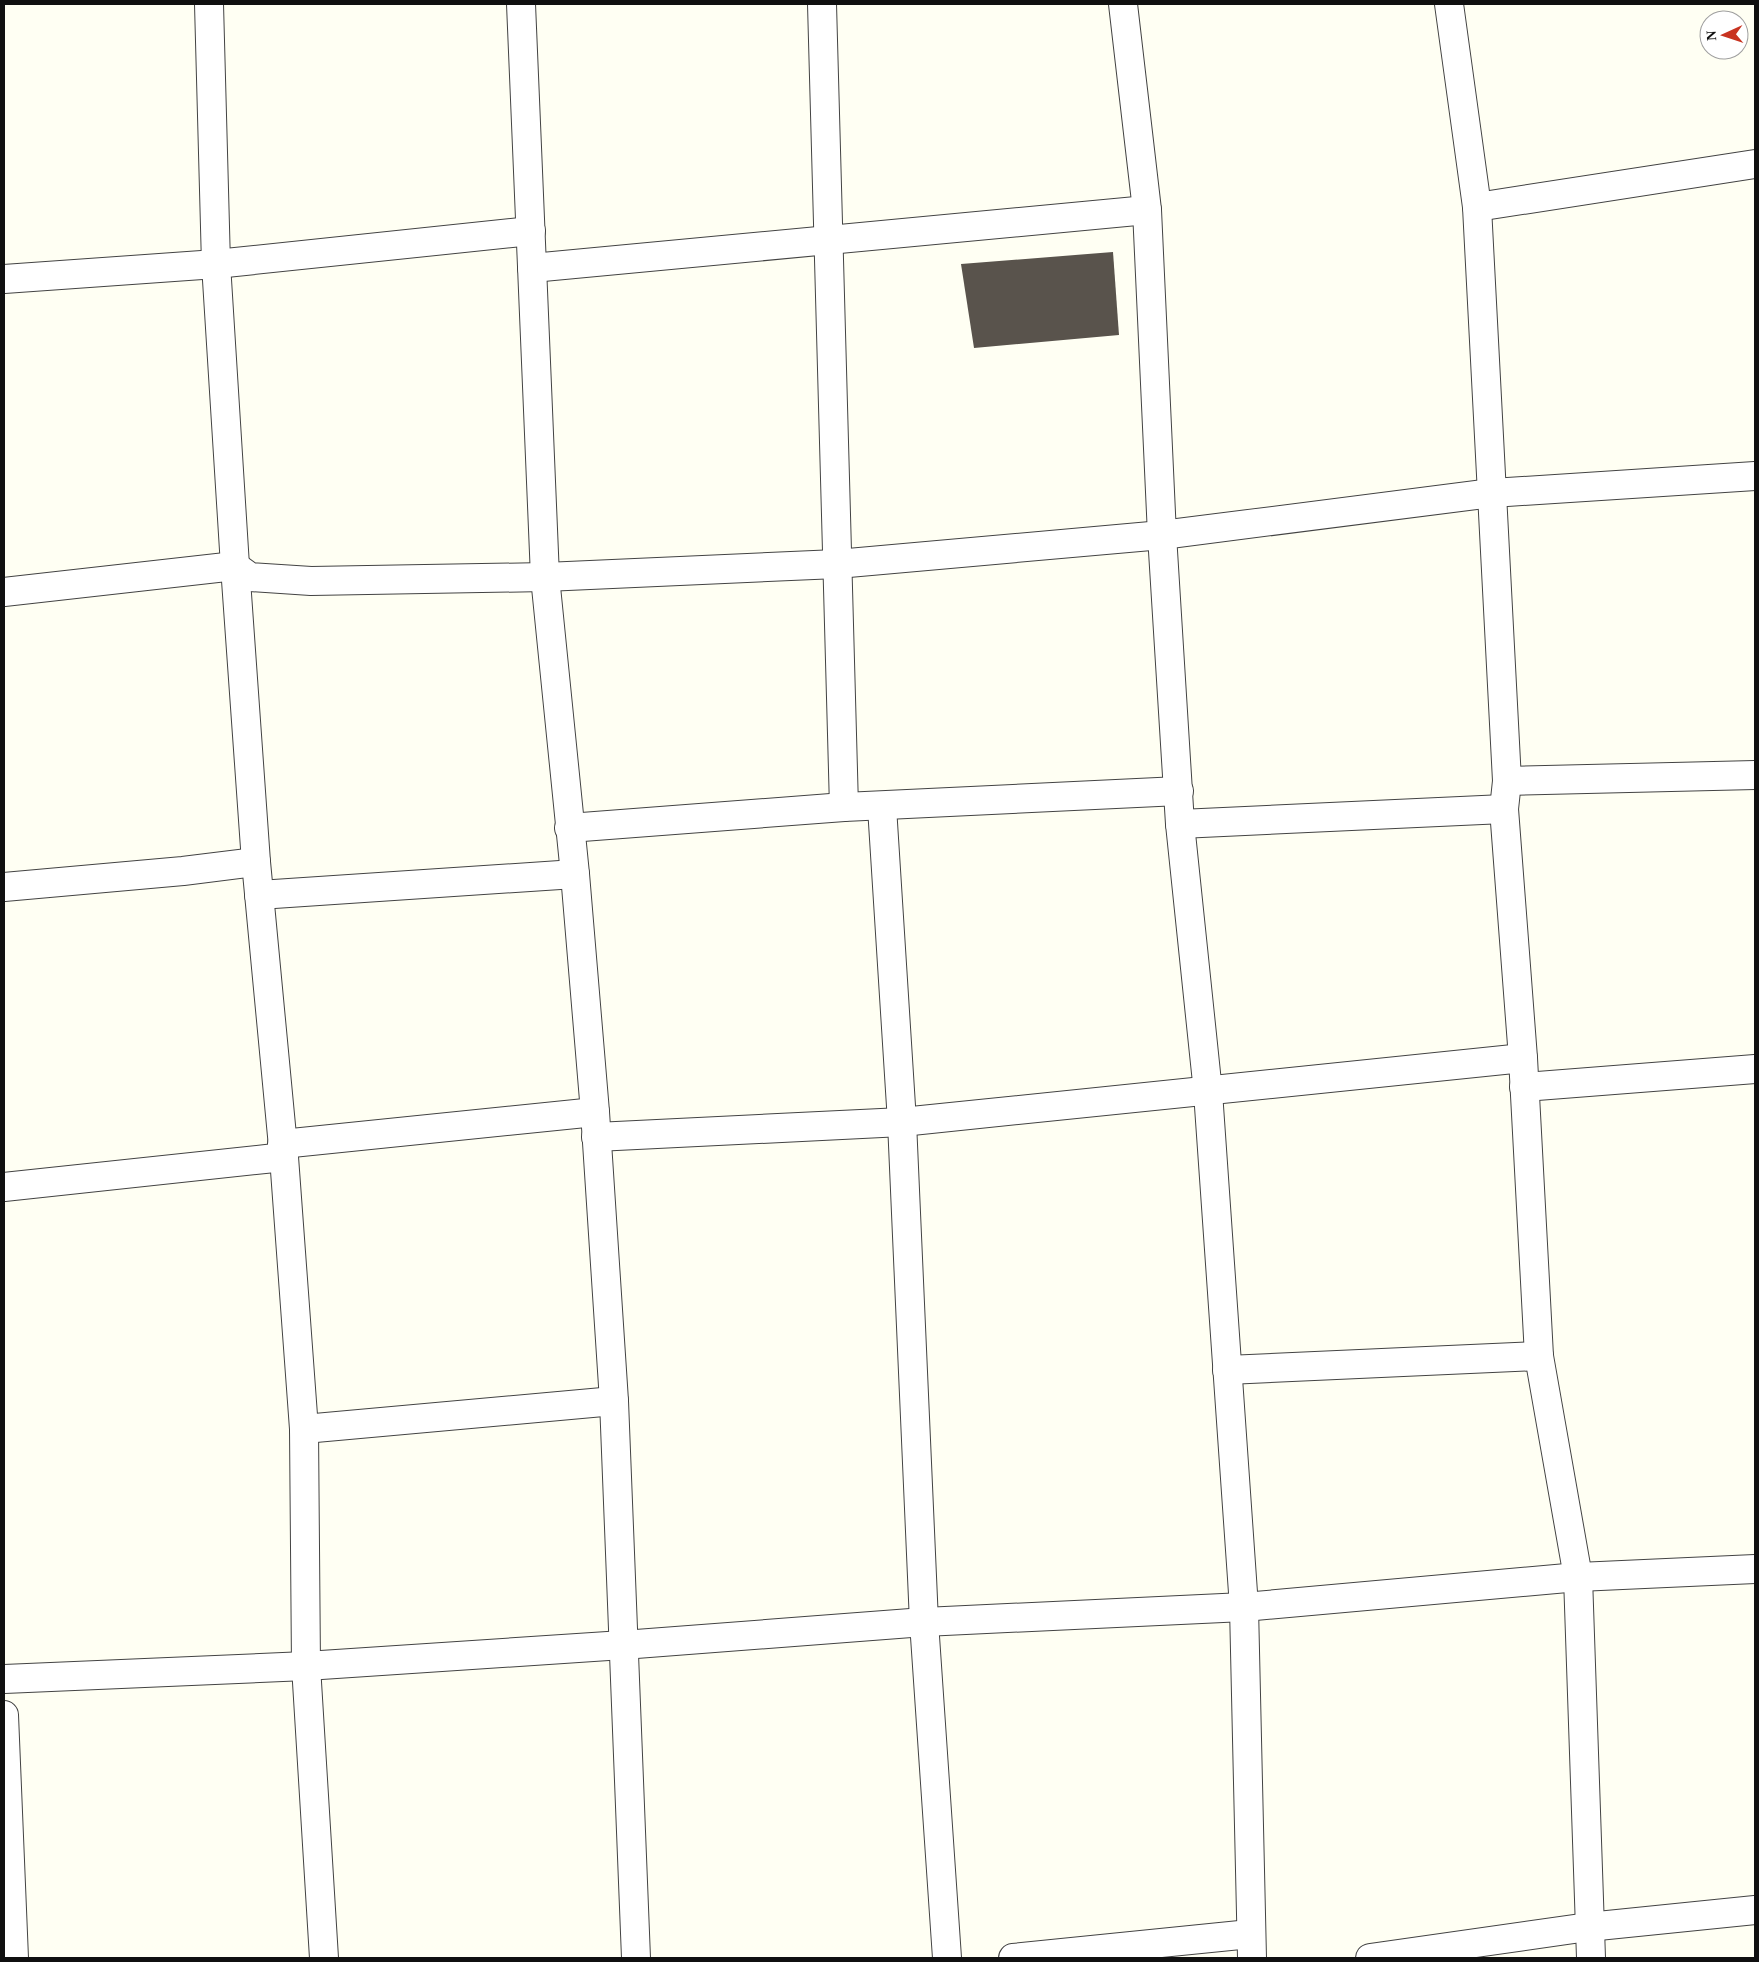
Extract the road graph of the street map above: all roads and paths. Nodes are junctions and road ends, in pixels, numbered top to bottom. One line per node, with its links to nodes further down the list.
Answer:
1 (209, 4): 11 (street)
2 (521, 4): 9 (street)
3 (822, 4): 10 (street)
4 (1123, 4): 8 (street)
5 (1449, 4): 7 (street)
6 (1755, 164): 7 (street)
7 (1477, 207): 15 (street)
8 (1147, 210): 10 (street); 16 (street)
9 (531, 231): 11 (street); 12 (street)
10 (828, 239): 12 (street); 17 (street)
11 (216, 264): 13 (street); 18 (street)
12 (532, 268): 19 (street)
13 (4, 279)
14 (1755, 476): 15 (street)
15 (1492, 493): 16 (street); 22 (street)
16 (1162, 535): 17 (street); 23 (street)
17 (838, 564): 19 (street); 24 (street)
18 (235, 566): 19 (street); 20 (street); 29 (street)
19 (545, 577): 28 (street)
20 (4, 592)
21 (1755, 775): 22 (street)
22 (1507, 781): 26 (street)
23 (1179, 791): 25 (street); 27 (street)
24 (844, 807): 25 (street); 28 (street)
25 (882, 807): 37 (street)
26 (1504, 809): 27 (street); 33 (street)
27 (1180, 824): 36 (street)
28 (569, 828): 30 (street)
29 (256, 862): 31 (street); 32 (street)
30 (575, 874): 32 (street); 38 (street)
31 (4, 887)
32 (259, 895): 39 (street)
33 (1523, 1058): 35 (street); 36 (street)
34 (1755, 1069): 35 (street)
35 (1524, 1087): 41 (street)
36 (1208, 1092): 37 (street); 42 (street)
37 (902, 1122): 38 (street); 48 (street)
38 (595, 1124): 39 (street); 43 (street)
39 (283, 1150): 40 (street); 44 (street)
40 (4, 1187)
41 (1539, 1356): 42 (street); 46 (street)
42 (1227, 1370): 47 (street)
43 (614, 1401): 44 (street); 49 (street)
44 (304, 1429): 50 (street)
45 (1755, 1569): 46 (street)
46 (1578, 1577): 47 (street); 54 (street)
47 (1244, 1607): 48 (street); 55 (street)
48 (924, 1622): 49 (street); 59 (street)
49 (623, 1645): 50 (street); 58 (street)
50 (306, 1666): 51 (street); 57 (street)
51 (4, 1679)
52 (4, 1714): 56 (street)
53 (1755, 1910): 54 (street)
54 (1588, 1927): 61 (street); 62 (street)
55 (1251, 1946): 60 (street)
56 (14, 1958)
57 (324, 1958)
58 (636, 1958)
59 (947, 1958)
60 (1013, 1958)
61 (1370, 1958)
62 (1590, 1958)

